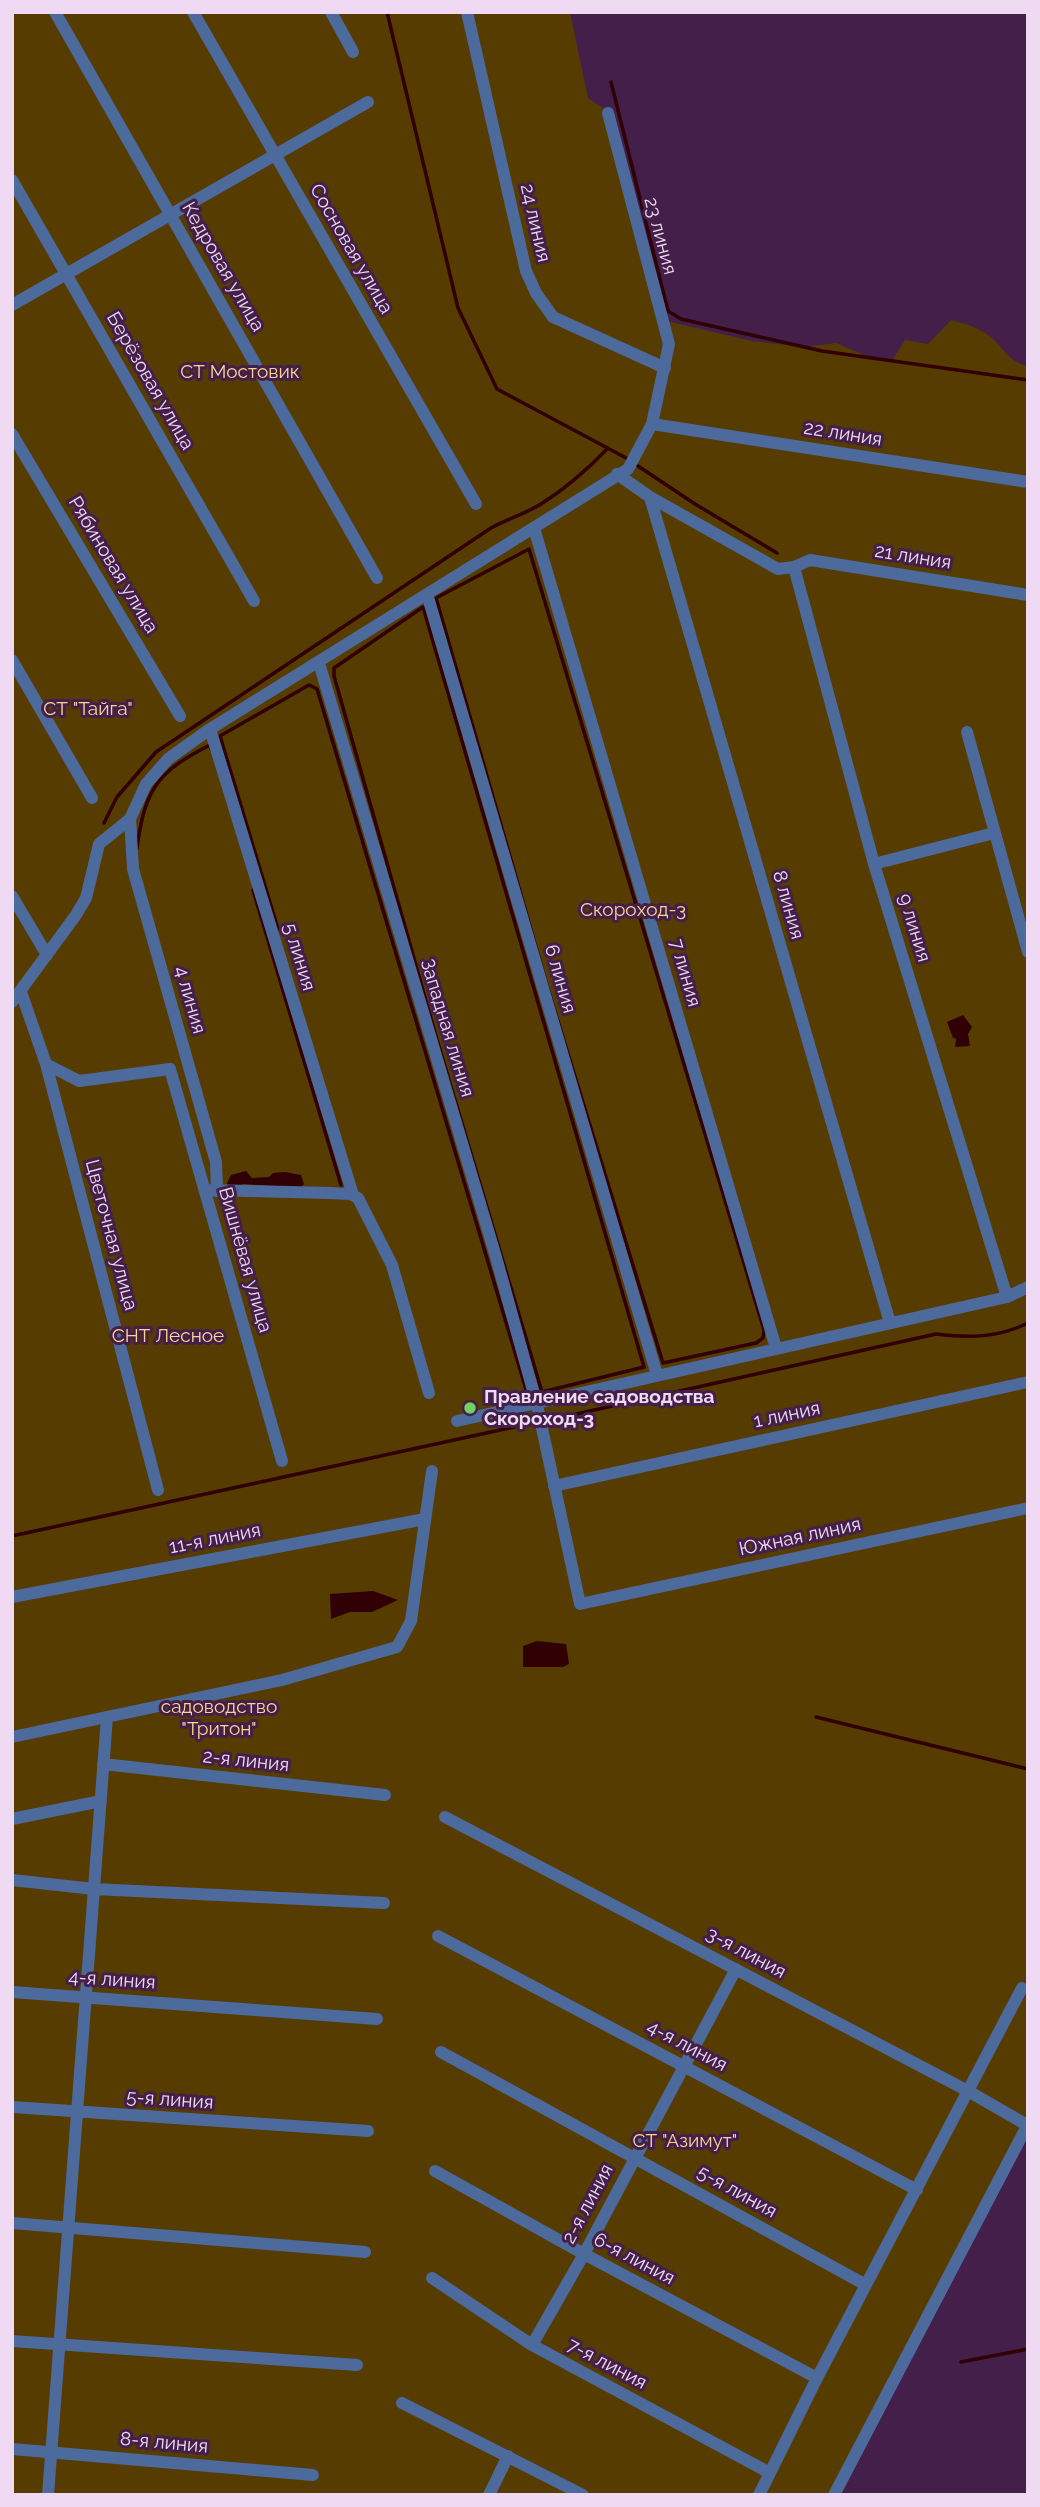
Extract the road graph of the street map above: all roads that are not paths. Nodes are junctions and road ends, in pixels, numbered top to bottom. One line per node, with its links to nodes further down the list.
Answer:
1 (55, 12): 10 (street, Кедровая улица)
2 (193, 12): 8 (street, Сосновая улица)
3 (331, 12): 5 (street)
4 (467, 12): 13 (street, 24 линия)
5 (353, 52)
6 (368, 102): 8 (street)
7 (608, 113): 13 (street, 23 линия)
8 (274, 155): 10 (street); 19 (street, Сосновая улица)
9 (12, 180): 11 (street, Берёзовая улица)
10 (171, 214): 11 (street); 22 (street, Кедровая улица)
11 (67, 274): 12 (street); 25 (street, Берёзовая улица)
12 (12, 305)
13 (665, 368): 14 (street, 23 линия)
14 (652, 424): 16 (street, 23 линия); 17 (street, 22 линия)
15 (12, 434): 28 (street, Рябиновая улица)
16 (617, 474): 18 (street, 21 линия); 20 (street, 23 линия)
17 (1028, 482)
18 (650, 497): 21 (street, 21 линия); 44 (street, 8 линия)
19 (477, 504)
20 (534, 528): 23 (street, 23 линия); 45 (street, 7 линия)
21 (794, 567): 24 (street, 21 линия); 34 (street, 9 линия)
22 (377, 578)
23 (428, 594): 27 (street, 23 линия); 46 (street, 6 линия)
24 (1028, 595)
25 (254, 601)
26 (12, 660): 31 (street)
27 (319, 663): 29 (street, 23 линия); 49 (street, Западная линия)
28 (180, 716)
29 (210, 729): 32 (street, 23 линия); 41 (street, 5 линия)
30 (967, 732): 33 (street)
31 (92, 798)
32 (130, 819): 37 (street); 40 (street, 4 линия)
33 (994, 833): 34 (street); 36 (street)
34 (874, 864): 43 (street, 9 линия)
35 (12, 896): 37 (street)
36 (1028, 952)
37 (47, 955): 38 (street)
38 (16, 997): 39 (street, Цветочная улица)
39 (46, 1063): 40 (street, Вишнёвая улица); 54 (street, Цветочная улица)
40 (210, 1189): 41 (street); 51 (street, Вишнёвая улица)
41 (353, 1195): 48 (street, 5 линия)
42 (1028, 1287): 43 (street)
43 (1007, 1297): 44 (street)
44 (890, 1323): 45 (street)
45 (776, 1348): 46 (street)
46 (657, 1375): 49 (street)
47 (1028, 1382): 53 (street, 1 линия)
48 (429, 1393)
49 (539, 1416): 50 (street); 53 (street, Западная линия)
50 (457, 1421)
51 (282, 1461)
52 (432, 1471): 56 (street)
53 (554, 1486): 58 (street, Западная линия)
54 (158, 1490)
55 (1028, 1508): 58 (street, Южная линия)
56 (425, 1519): 57 (street, 11-я линия); 59 (street)
57 (12, 1597)
58 (580, 1604)
59 (107, 1717): 60 (street); 61 (street)
60 (12, 1737)
61 (103, 1764): 62 (street, 2-я линия); 63 (street)
62 (385, 1796)
63 (101, 1801): 65 (street); 67 (street)
64 (445, 1817): 70 (street, 3-я линия)
65 (12, 1819)
66 (12, 1880): 67 (street)
67 (94, 1889): 68 (street); 73 (street)
68 (384, 1903)
69 (439, 1937): 76 (street, 4-я линия)
70 (736, 1969): 76 (street, 2-я линия); 77 (street, 3-я линия)
71 (1022, 1988): 77 (street)
72 (12, 1992): 73 (street, 4-я линия)
73 (86, 1998): 74 (street, 4-я линия); 79 (street)
74 (377, 2019)
75 (441, 2052): 82 (street, 5-я линия)
76 (685, 2066): 82 (street, 2-я линия); 84 (street, 4-я линия)
77 (968, 2091): 80 (street, 3-я линия); 84 (street)
78 (12, 2108): 79 (street, 5-я линия)
79 (77, 2113): 81 (street, 5-я линия); 86 (street)
80 (1028, 2125): 106 (street)
81 (368, 2131)
82 (635, 2158): 88 (street, 2-я линия); 90 (street, 5-я линия)
83 (435, 2171): 88 (street, 6-я линия)
84 (917, 2190): 90 (street)
85 (12, 2223): 86 (street)
86 (68, 2228): 87 (street); 92 (street)
87 (365, 2252)
88 (584, 2254): 93 (street, 2-я линия); 95 (street, 6-я линия)
89 (432, 2278): 93 (street, 7-я линия)
90 (866, 2285): 95 (street)
91 (12, 2341): 92 (street)
92 (59, 2345): 94 (street); 98 (street)
93 (532, 2345): 100 (street, 7-я линия)
94 (357, 2365)
95 (817, 2378): 100 (street)
96 (402, 2403): 99 (street)
97 (12, 2449): 98 (street, 8-я линия)
98 (52, 2452): 101 (street, 8-я линия); 102 (street)
99 (508, 2456): 103 (street); 104 (street)
100 (770, 2473): 105 (street)
101 (313, 2475)
102 (48, 2495)
103 (489, 2495)
104 (583, 2495)
105 (759, 2495)
106 (834, 2495)

